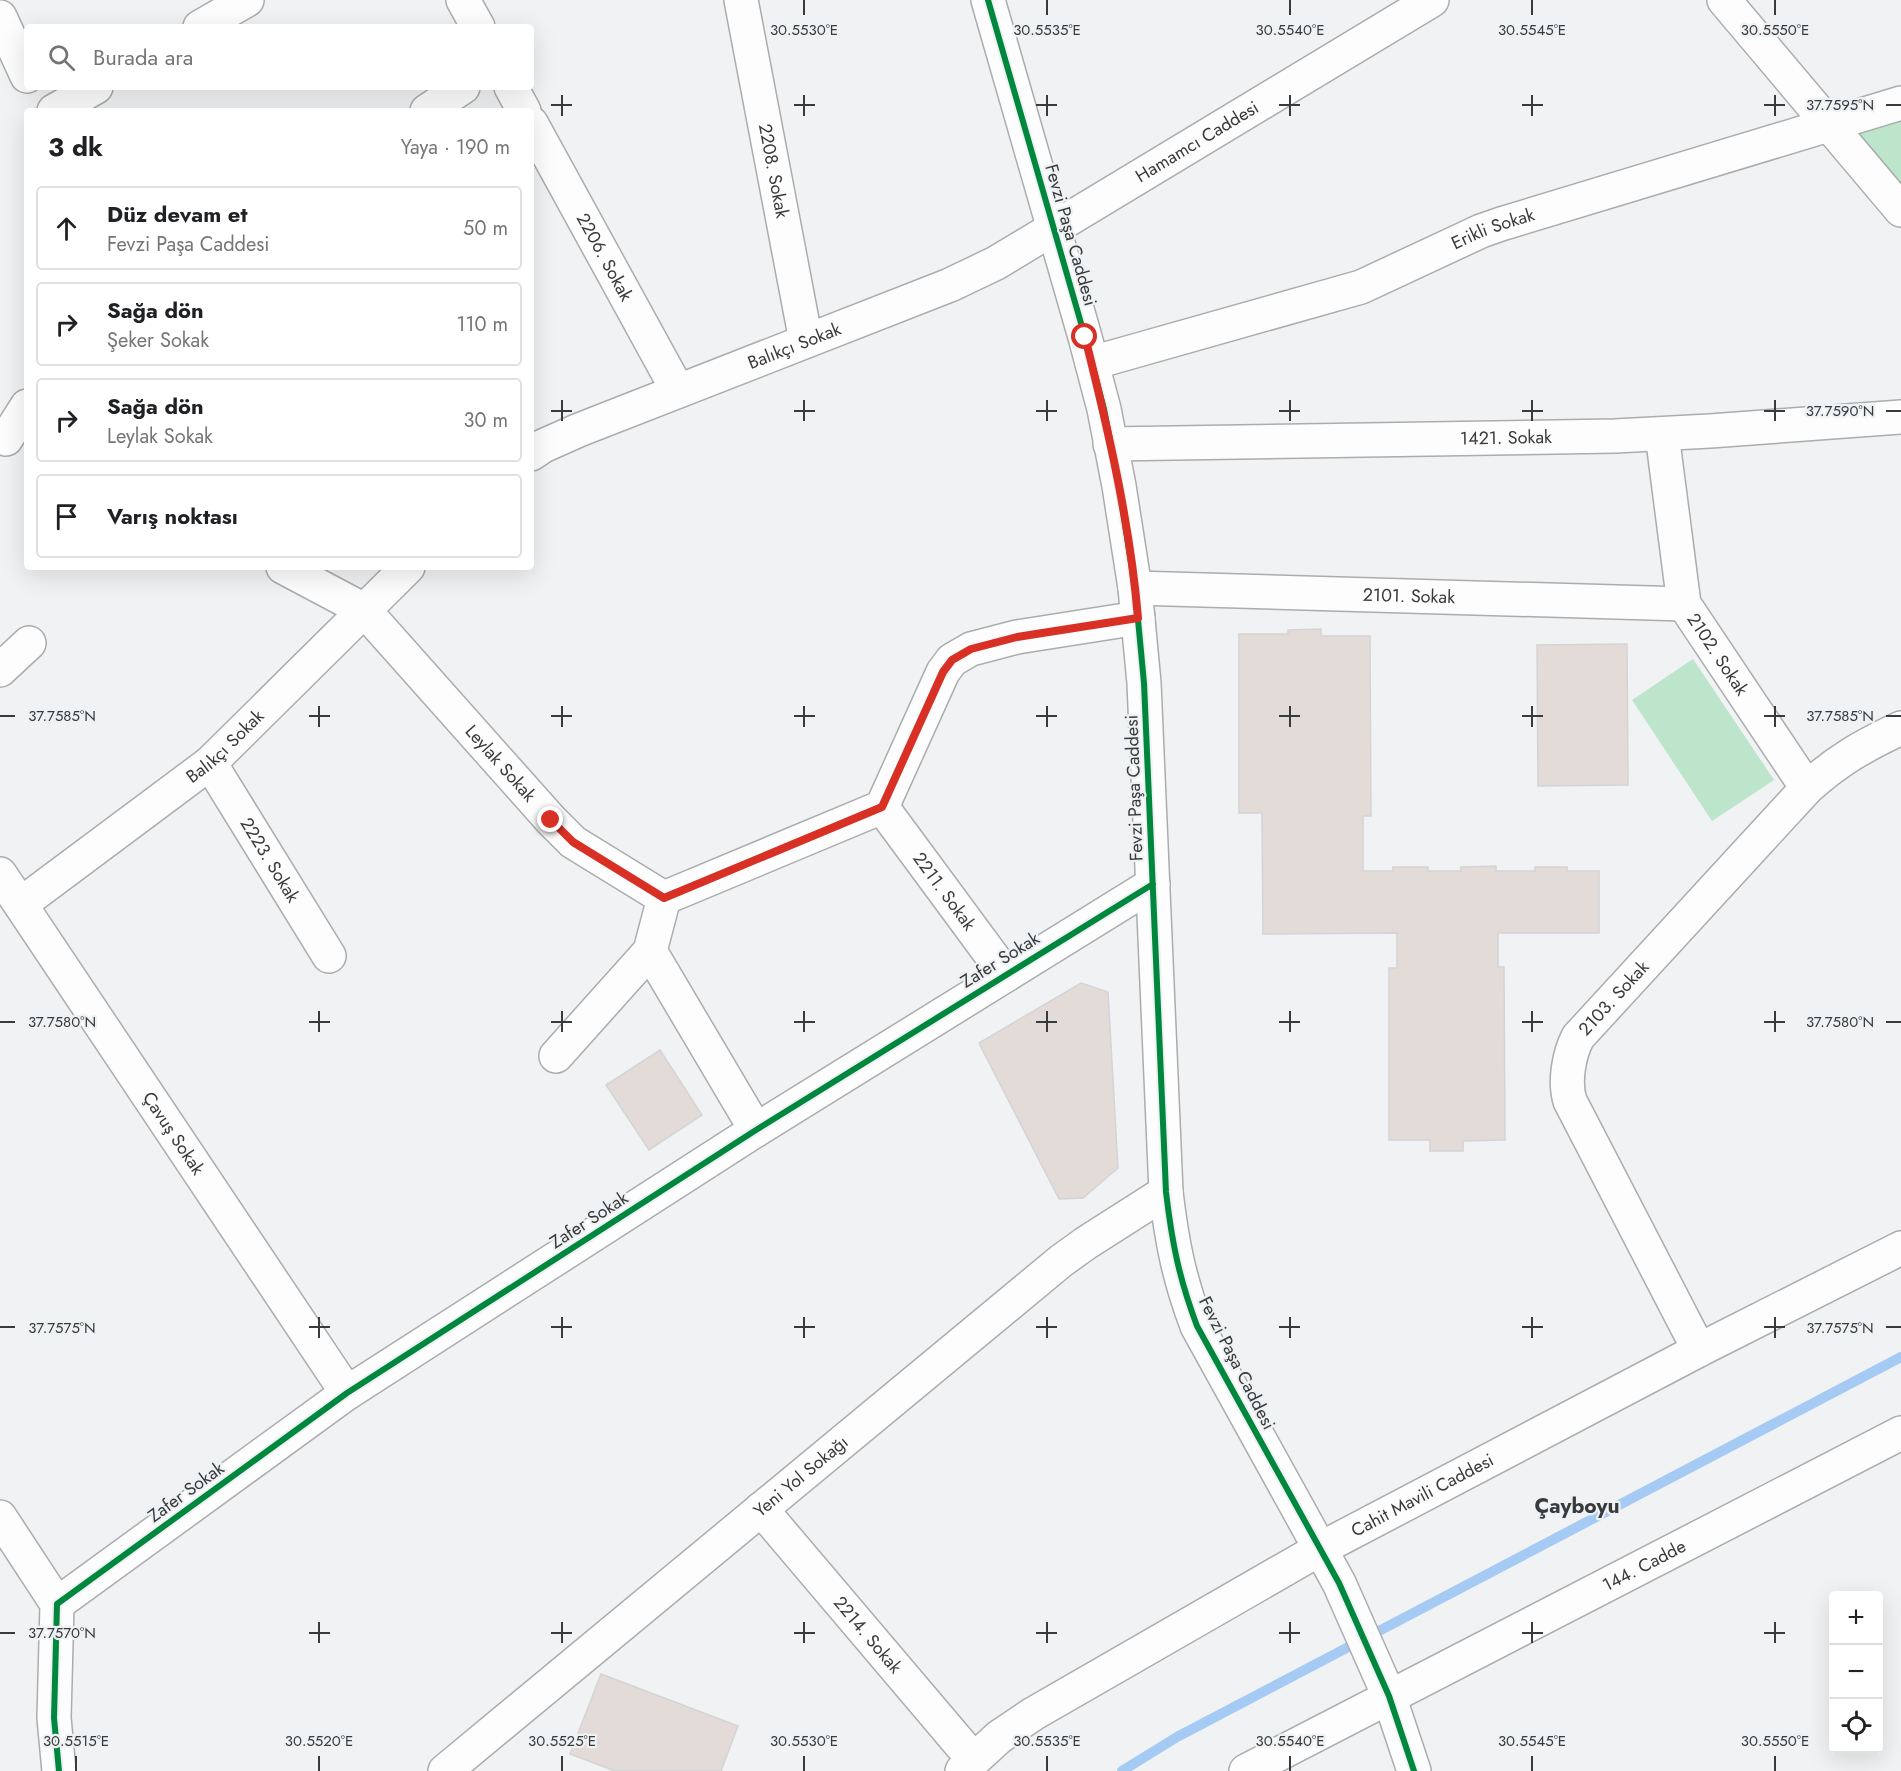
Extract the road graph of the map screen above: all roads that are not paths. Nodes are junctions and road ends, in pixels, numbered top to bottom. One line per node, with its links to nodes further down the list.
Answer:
1 (247, 0): 8 (street)
2 (463, 0): 9 (street)
3 (741, 0): 24 (street, 2208. Sokak)
4 (988, 0): 23 (street, Fevzi Paşa Caddesi)
5 (1432, 0): 23 (street, Hamamcı Caddesi)
6 (1724, 0): 20 (street)
7 (0, 17): 10 (street)
8 (205, 24)
9 (476, 24)
10 (24, 69)
11 (33, 90): 16 (street)
12 (91, 90): 17 (street)
13 (458, 90): 18 (street)
14 (513, 90): 19 (street)
15 (1901, 103): 20 (street, Erikli Sokak)
16 (42, 108)
17 (59, 108)
18 (432, 108)
19 (522, 108)
20 (1830, 126): 22 (street); 25 (street, Erikli Sokak)
21 (534, 128): 26 (street, 2206. Sokak)
22 (1901, 210)
23 (1054, 230): 24 (street, Balıkçı Sokak); 25 (street, Fevzi Paşa Caddesi)
24 (806, 341): 26 (street, Balıkçı Sokak)
25 (1092, 363): 31 (street, Fevzi Paşa Caddesi)
26 (678, 391): 32 (street, Balıkçı Sokak)
27 (24, 413): 30 (street)
28 (1901, 417): 29 (street, 1421. Sokak)
29 (1662, 434): 31 (street, 1421. Sokak); 36 (street, 2102. Sokak)
30 (11, 441)
31 (1110, 444): 35 (street, Fevzi Paşa Caddesi)
32 (534, 452)
33 (289, 570): 37 (street, Leylak Sokak)
34 (405, 570): 37 (street, Balıkçı Sokak)
35 (1136, 603): 36 (street, 2101. Sokak); 43 (street, 2101. Sokak); 45 (street, Fevzi Paşa Caddesi)
36 (1684, 604): 42 (street, 2102. Sokak)
37 (364, 610): 41 (street, Balıkçı Sokak); 46 (street, Leylak Sokak)
38 (29, 643): 39 (street)
39 (0, 670)
40 (1901, 728): 42 (street, 2103. Sokak)
41 (210, 763): 47 (street, Balıkçı Sokak); 49 (street, 2223. Sokak)
42 (1807, 788): 55 (street, 2103. Sokak)
43 (882, 807): 46 (street); 50 (street, 2211. Sokak)
44 (0, 874): 47 (street, Çavuş Sokak)
45 (1153, 884): 50 (street, Zafer Sokak); 53 (street, Fevzi Paşa Caddesi)
46 (664, 898): 48 (street)
47 (21, 904): 56 (street, Çavuş Sokak)
48 (651, 951): 51 (street); 52 (street)
49 (329, 956)
50 (1006, 975): 52 (street, Zafer Sokak)
51 (556, 1056)
52 (756, 1130): 56 (street, Zafer Sokak)
53 (1166, 1192): 58 (street, Yeni Yol Sokağı); 60 (street, Fevzi Paşa Caddesi)
54 (1901, 1248): 55 (street, Cahit Mavili Caddesi)
55 (1699, 1350): 60 (street, Cahit Mavili Caddesi)
56 (347, 1393): 61 (street, Zafer Sokak)
57 (1901, 1433): 62 (street, 144. Cadde)
58 (761, 1509): 63 (street, 2214. Sokak); 65 (street, Yeni Yol Sokağı)
59 (0, 1517): 61 (street)
60 (1320, 1549): 62 (street, Fevzi Paşa Caddesi); 63 (street, Cahit Mavili Caddesi)
61 (57, 1604): 64 (street)
62 (1389, 1696): 66 (street, 144. Cadde); 67 (street, Fevzi Paşa Caddesi)
63 (967, 1765)
64 (59, 1771)
65 (445, 1771)
66 (1246, 1771)
67 (1414, 1771)

